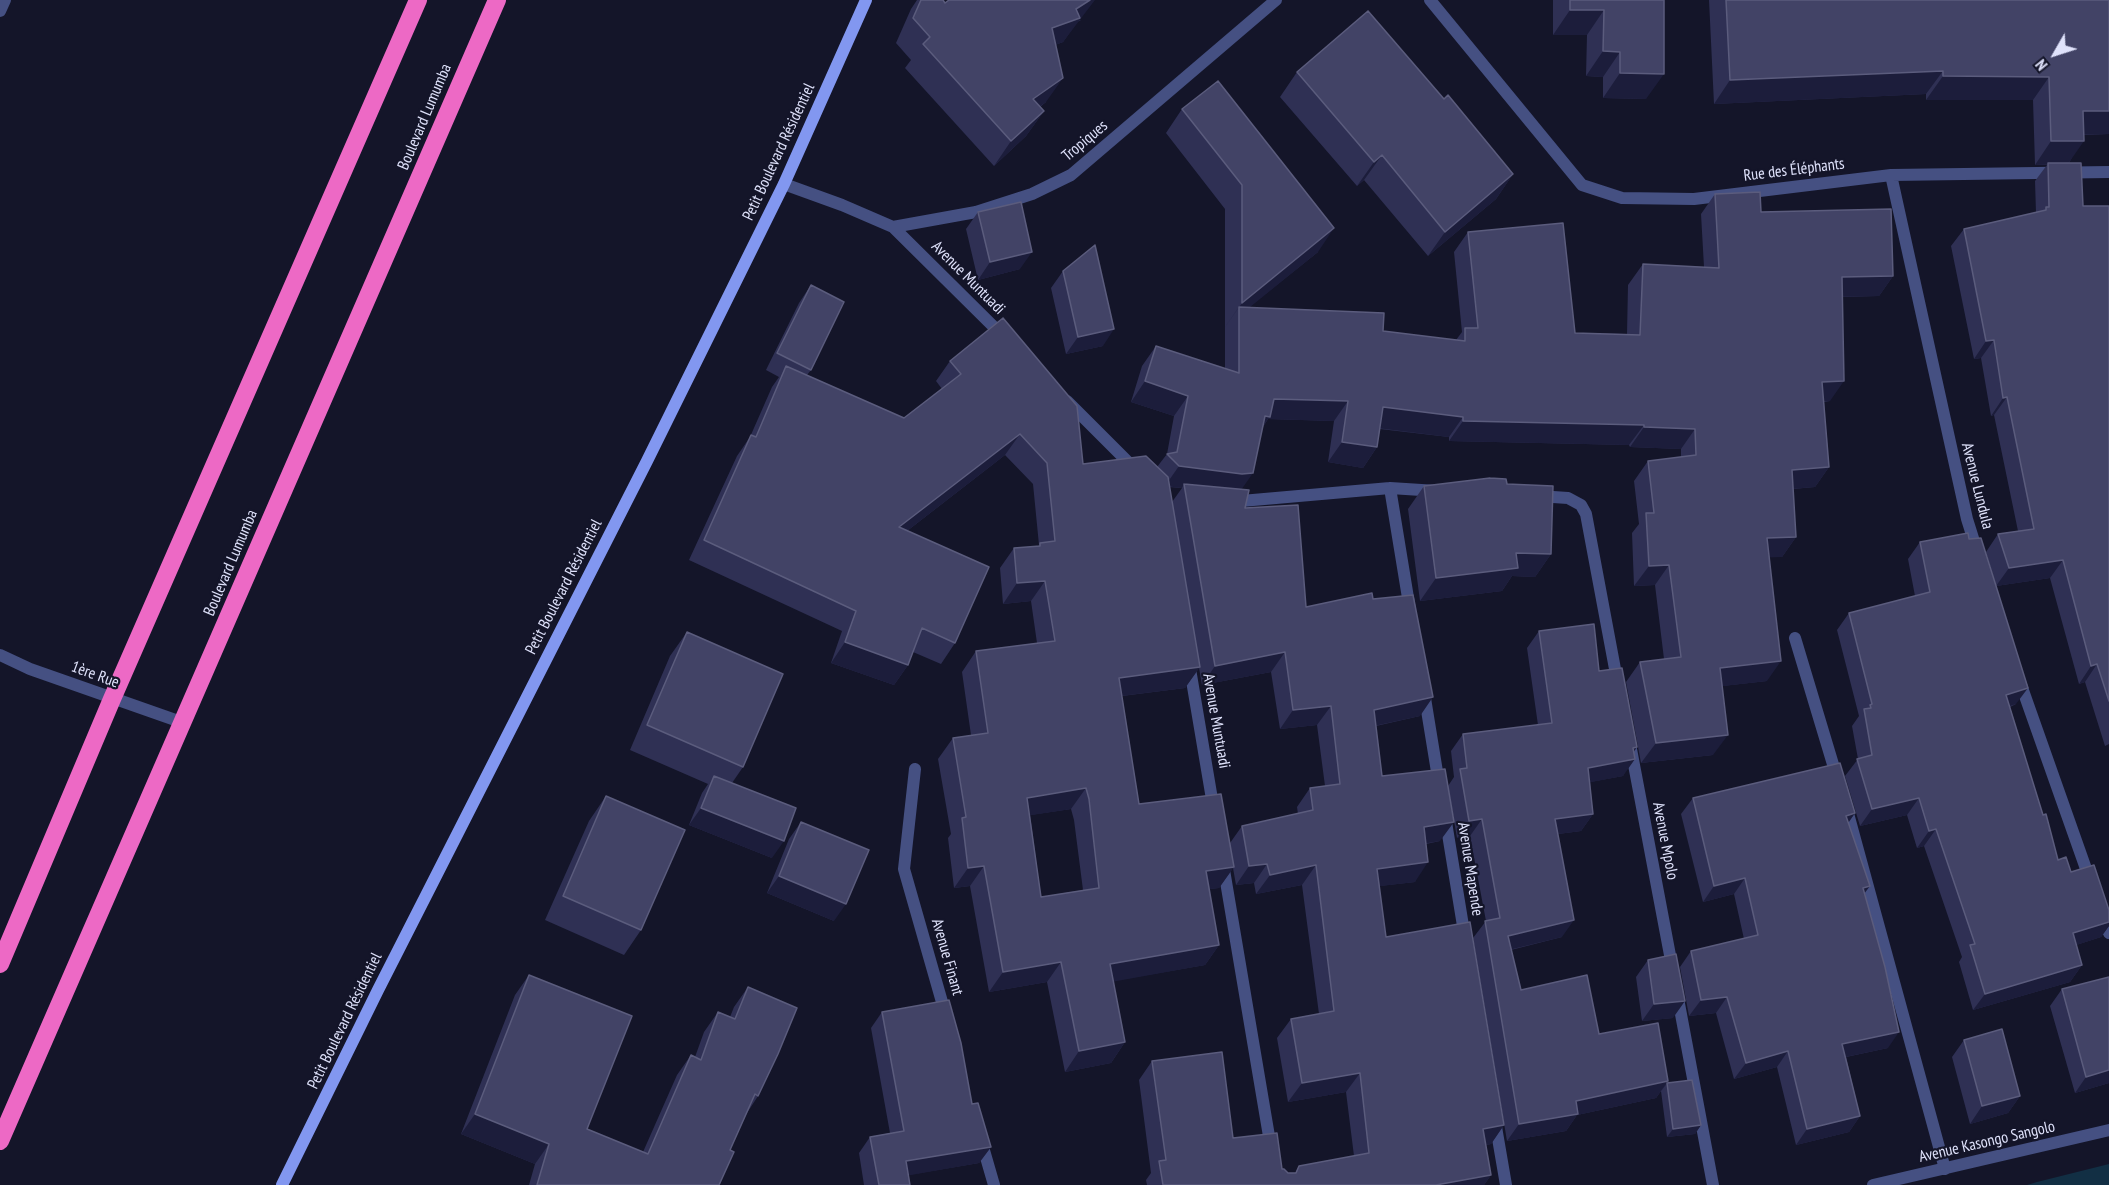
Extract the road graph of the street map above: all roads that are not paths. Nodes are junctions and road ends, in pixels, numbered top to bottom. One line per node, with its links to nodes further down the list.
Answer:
1 (5, 0): 7 (street)
2 (418, 0): 27 (highway)
3 (497, 0): 28 (highway, Boulevard Lumumba)
4 (866, 0): 10 (street, Petit Boulevard Résidentiel)
5 (1276, 0): 11 (street, Tropiques)
6 (1430, 0): 9 (street, Rue des Éléphants)
7 (0, 11)
8 (2109, 172): 9 (street, Rue des Éléphants)
9 (1891, 175): 19 (street, Avenue Lundula)
10 (784, 184): 11 (street); 43 (street, Petit Boulevard Résidentiel)
11 (893, 226): 12 (street, Avenue Muntuadi)
12 (1010, 344)
13 (1060, 394): 14 (street)
14 (1144, 478)
15 (1390, 488): 16 (street); 18 (street); 20 (street)
16 (1449, 492)
17 (1521, 495): 26 (street)
18 (1217, 501)
19 (1983, 571)
20 (1412, 618)
21 (1796, 638): 42 (street)
22 (1186, 647): 31 (street, Avenue Muntuadi)
23 (0, 655): 27 (street, 1ère Rue)
24 (2015, 668): 33 (street)
25 (1422, 677): 34 (street, Avenue Mapende)
26 (1621, 697)
27 (112, 699): 28 (street, 1ère Rue); 35 (highway)
28 (181, 722): 40 (highway, Boulevard Lumumba)
29 (1627, 732): 46 (street, Avenue Mpolo)
30 (915, 769): 36 (street, Avenue Finant)
31 (1216, 822)
32 (1222, 857): 41 (street)
33 (2109, 933)
34 (1466, 949)
35 (0, 964)
36 (949, 1027)
37 (1494, 1114): 45 (street)
38 (978, 1128): 44 (street)
39 (2109, 1130): 42 (street, Avenue Kasongo Sangolo)
40 (0, 1141)
41 (1274, 1162)
42 (1945, 1169): 47 (street, Avenue Kasongo Sangolo)
43 (282, 1185)
44 (994, 1185)
45 (1506, 1185)
46 (1713, 1185)
47 (1873, 1185)

